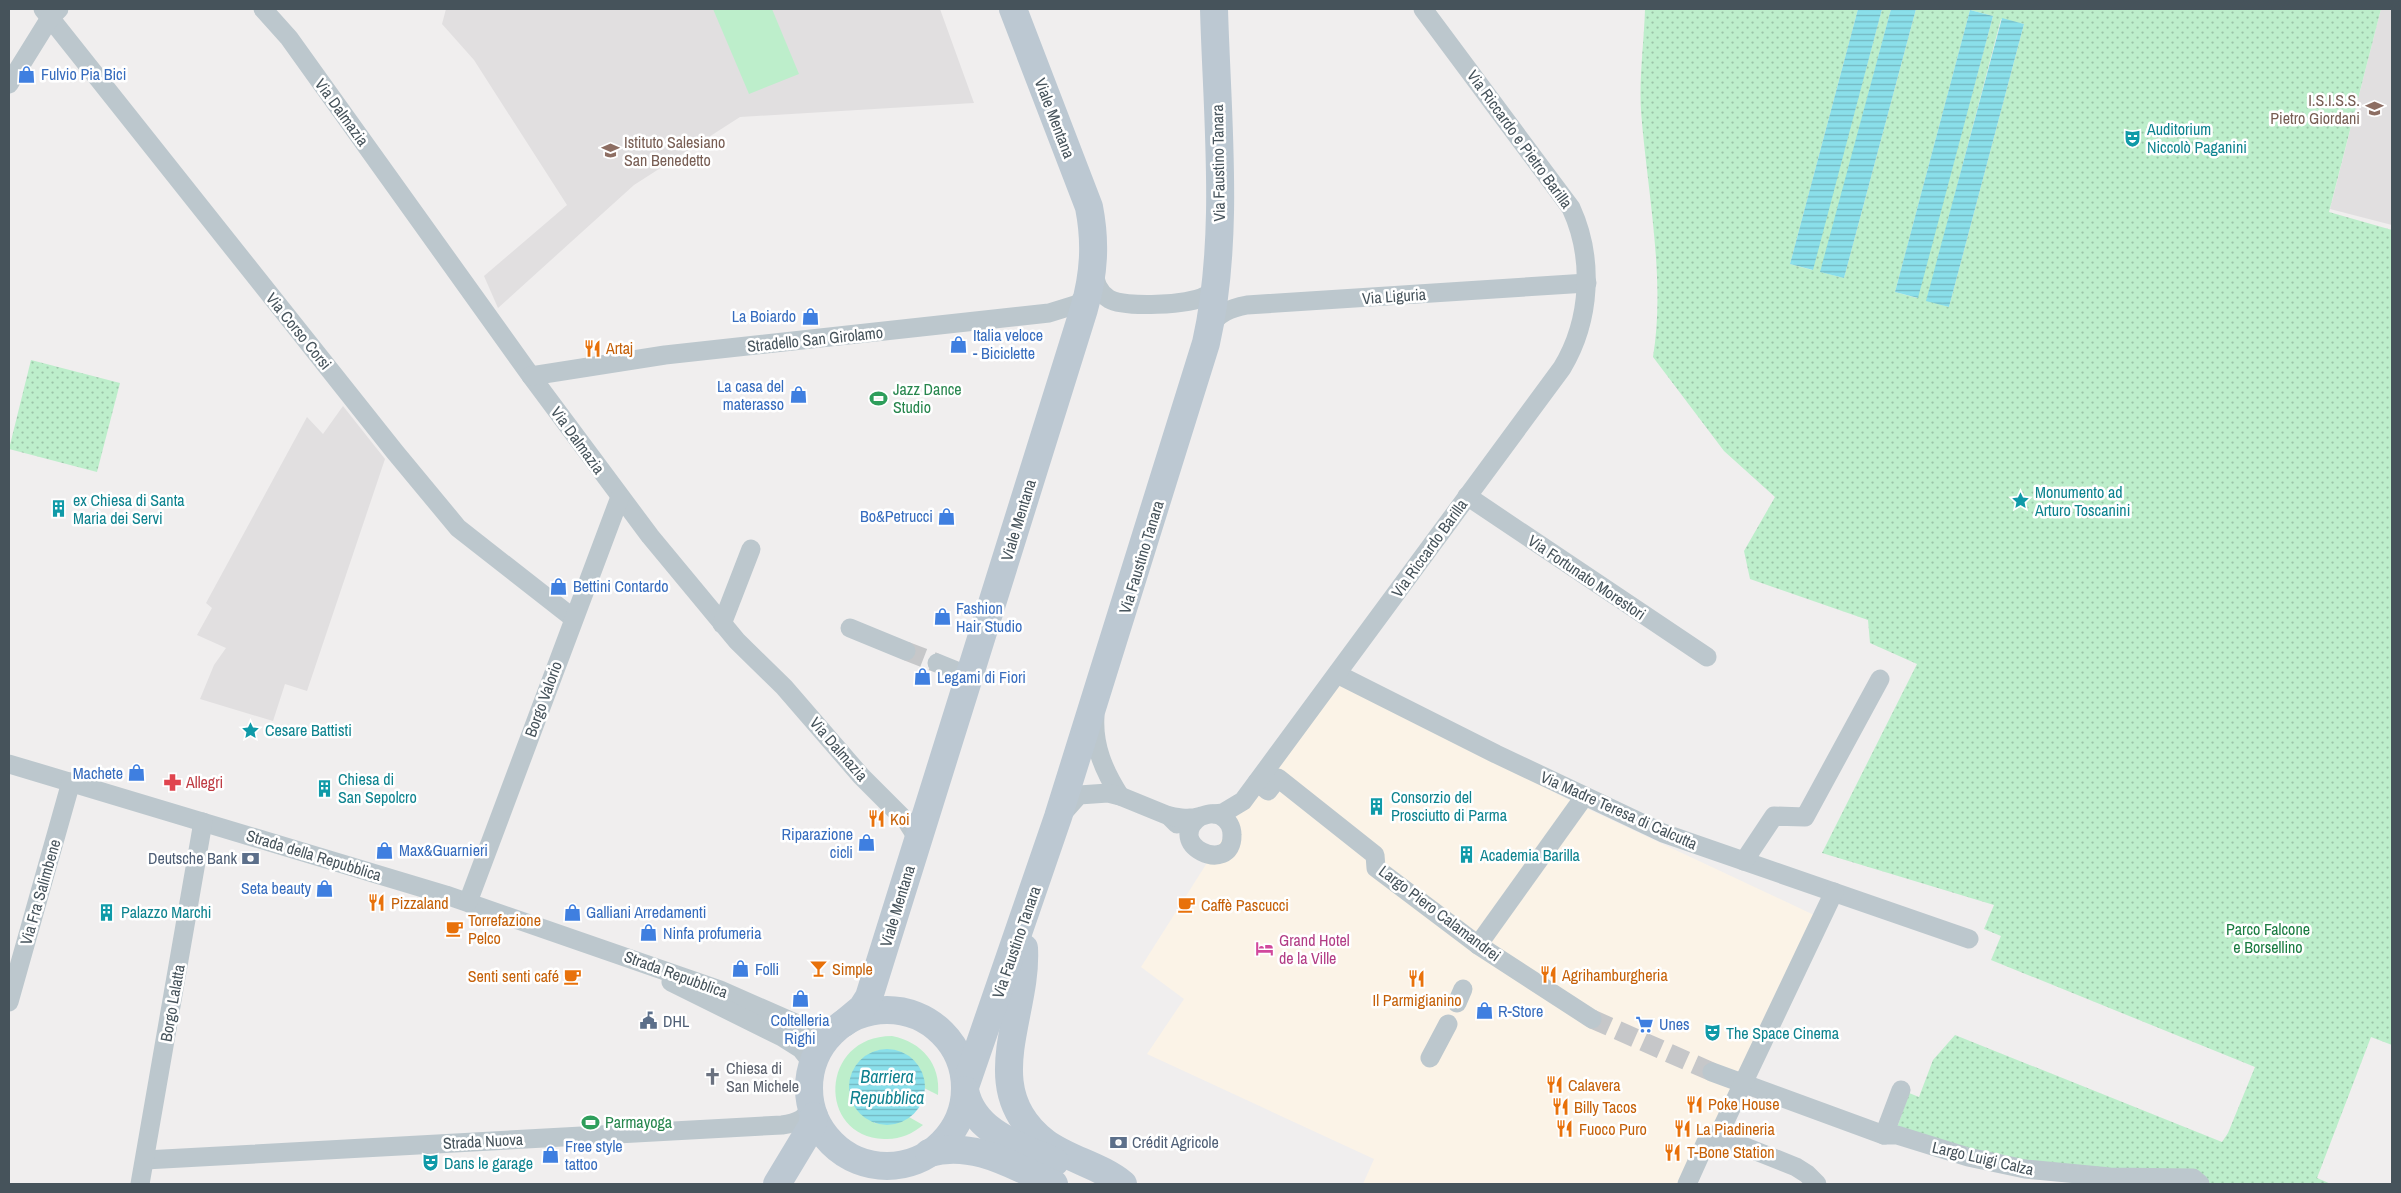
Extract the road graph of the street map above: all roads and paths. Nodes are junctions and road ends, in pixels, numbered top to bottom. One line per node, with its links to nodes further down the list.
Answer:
1 (263, 9): 11 (street, Via Dalmazia)
2 (1013, 9): 8 (main road, Viale Mentana)
3 (1214, 9): 7 (main road, Via Faustino Tanara)
4 (1423, 9): 9 (street, Via Riccardo e Pietro Barilla)
5 (51, 12): 6 (street); 15 (street, Via Corso Corsi)
6 (9, 84)
7 (1217, 276): 8 (street); 10 (main road, Via Faustino Tanara)
8 (1092, 278): 11 (street, Stradello San Girolamo); 22 (main road, Viale Mentana)
9 (1587, 283): 10 (street, Via Liguria); 12 (street, Via Riccardo Barilla)
10 (1210, 328): 24 (main road, Via Faustino Tanara)
11 (531, 376): 13 (street, Via Dalmazia)
12 (1467, 496): 19 (street, Via Fortunato Morestori); 21 (street, Via Riccardo Barilla)
13 (620, 497): 15 (street, Borgo Valorio); 16 (street, Via Dalmazia)
14 (751, 549): 16 (street)
15 (574, 618): 40 (street, Borgo Valorio)
16 (722, 624): 37 (street, Via Dalmazia)
17 (850, 628): 18 (street)
18 (906, 651)
19 (1707, 657)
20 (937, 664): 22 (street)
21 (1337, 674): 27 (street, Via Riccardo Barilla); 29 (street, Via Madre Teresa di Calcutta)
22 (969, 676): 37 (main road, Viale Mentana)
23 (1880, 679): 38 (street)
24 (1095, 702): 28 (street); 33 (main road, Via Faustino Tanara)
25 (9, 764): 26 (street, Strada della Repubblica)
26 (71, 782): 34 (street, Strada della Repubblica); 45 (street, Via Fra Salimbene)
27 (1257, 782): 30 (street, Via Riccardo Barilla); 43 (street, Largo Piero Calamandrei)
28 (1120, 796): 32 (street); 33 (street)
29 (1584, 797): 38 (street, Via Madre Teresa di Calcutta); 43 (street)
30 (1243, 801): 31 (street, Via Riccardo Barilla); 35 (street, Via Riccardo Barilla)
31 (1208, 815): 32 (street); 35 (street); 36 (street)
32 (1169, 816): 36 (street, Via Riccardo Barilla)
33 (1058, 817): 41 (main road, Via Faustino Tanara)
34 (203, 822): 40 (street, Strada della Repubblica); 60 (street, Borgo Lalatta)
35 (1232, 833): 36 (street, Via Riccardo Barilla)
36 (1192, 843)
37 (915, 850): 49 (main road, Viale Mentana)
38 (1744, 861): 39 (street, Via Madre Teresa di Calcutta)
39 (1834, 892): 42 (street, Via Madre Teresa di Calcutta); 53 (street)
40 (468, 902): 44 (street, Strada della Repubblica)
41 (1025, 916): 54 (main road, Via Faustino Tanara); 68 (main road)
42 (1969, 939)
43 (1478, 946): 47 (street, Largo Piero Calamandrei)
44 (617, 953): 49 (street, Strada Repubblica); 51 (street, Strada Repubblica)
45 (12, 974): 46 (street, Via Fra Salimbene)
46 (9, 1002)
47 (1592, 1018)
48 (1448, 1024): 50 (street)
49 (839, 1027): 51 (main road); 54 (main road)
50 (1430, 1058)
51 (813, 1064): 56 (main road)
52 (1712, 1072): 53 (street, Largo Luigi Calza)
53 (1743, 1084): 57 (street, Largo Luigi Calza); 58 (street)
54 (965, 1089): 59 (main road); 67 (main road)
55 (1901, 1090): 57 (street)
56 (812, 1110): 59 (main road); 60 (street, Strada Nuova); 63 (main road)
57 (1884, 1135): 71 (street, Largo Luigi Calza)
58 (1718, 1136): 69 (street); 70 (street)
59 (924, 1156): 61 (main road); 64 (main road)
60 (145, 1160): 62 (street, Borgo Lalatta)
61 (1001, 1160): 65 (street); 66 (main road)
62 (140, 1184)
63 (777, 1184)
64 (896, 1184)
65 (1024, 1184)
66 (1054, 1184)
67 (1101, 1184)
68 (1123, 1184)
69 (1687, 1184)
70 (1817, 1184)
71 (2200, 1184)

